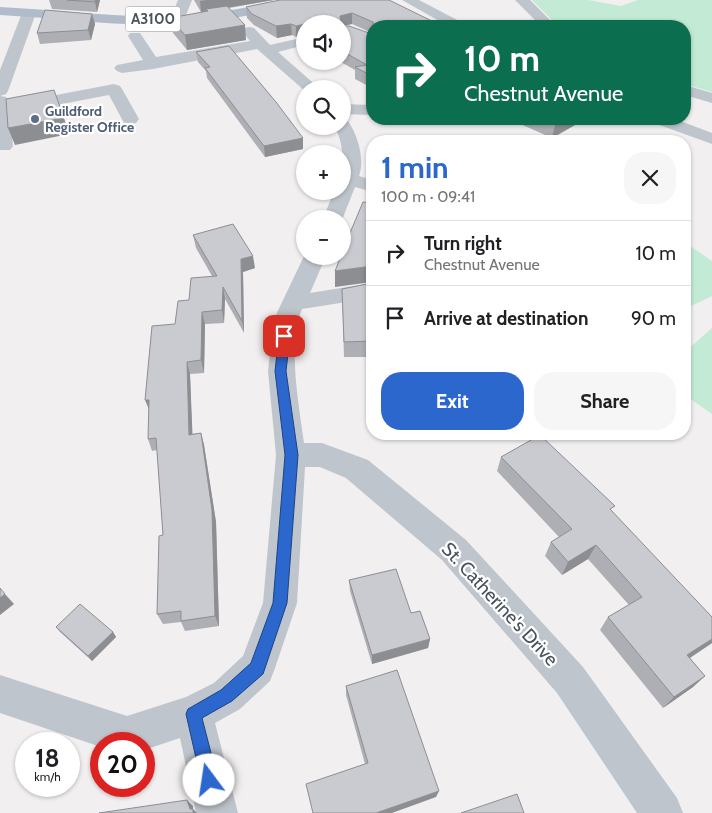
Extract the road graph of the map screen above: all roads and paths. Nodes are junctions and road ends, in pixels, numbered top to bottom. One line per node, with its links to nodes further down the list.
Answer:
1 (16, 0): 6 (street)
2 (185, 0): 9 (street)
3 (305, 0): 8 (main road, A3100)
4 (410, 0): 10 (street)
5 (522, 0): 11 (street)
6 (3, 11): 7 (main road, A3100)
7 (29, 13): 9 (main road, A3100); 18 (street)
8 (233, 14): 9 (main road, A3100); 14 (street)
9 (177, 20)
10 (447, 20)
11 (543, 20)
12 (135, 36): 15 (street)
13 (296, 42): 14 (street)
14 (264, 47): 15 (street); 17 (street)
15 (153, 64): 16 (street)
16 (122, 68)
17 (302, 80)
18 (0, 91)
19 (691, 92): 20 (street)
20 (712, 98)
21 (0, 106): 24 (street); 27 (street)
22 (351, 109): 23 (street)
23 (366, 110)
24 (130, 119)
25 (676, 125): 26 (street)
26 (712, 139)
27 (4, 146)
28 (351, 155): 29 (street)
29 (351, 172)
30 (351, 179): 31 (street)
31 (366, 184)
32 (311, 265): 34 (street)
33 (366, 292): 34 (street)
34 (294, 303): 35 (street)
35 (292, 455): 37 (street); 39 (street, St. Catherine's Drive)
36 (0, 694): 37 (street)
37 (194, 714): 38 (street)
38 (217, 813)
39 (662, 813)

